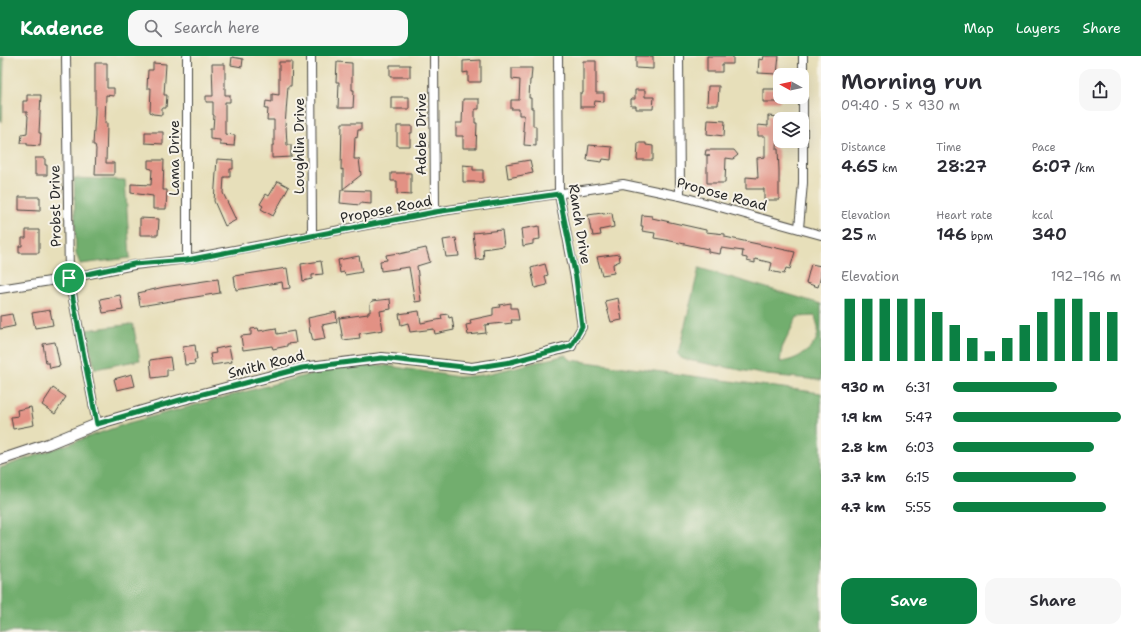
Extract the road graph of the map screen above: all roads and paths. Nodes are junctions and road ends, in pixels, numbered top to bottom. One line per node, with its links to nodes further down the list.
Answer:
1 (66, 56): 15 (street, Probst Drive)
2 (187, 56): 14 (street, Lama Drive)
3 (312, 56): 12 (street, Loughlin Drive)
4 (434, 56): 10 (street, Adobe Drive)
5 (558, 56): 8 (street, Ranch Drive)
6 (679, 56): 9 (street)
7 (803, 56): 11 (street)
8 (559, 194): 9 (street, Propose Road); 10 (street, Propose Road); 17 (street, Ranch Drive)
9 (680, 196): 11 (street, Propose Road)
10 (435, 212): 12 (street, Propose Road)
11 (799, 228): 13 (street, Propose Road)
12 (312, 235): 14 (street, Propose Road)
13 (821, 235)
14 (187, 260): 15 (street, Propose Road)
15 (69, 278): 16 (street, Propose Road); 18 (street, Probst Drive)
16 (0, 289)
17 (571, 346): 18 (street, Smith Road)
18 (97, 424): 19 (street, Smith Road)
19 (0, 460)

